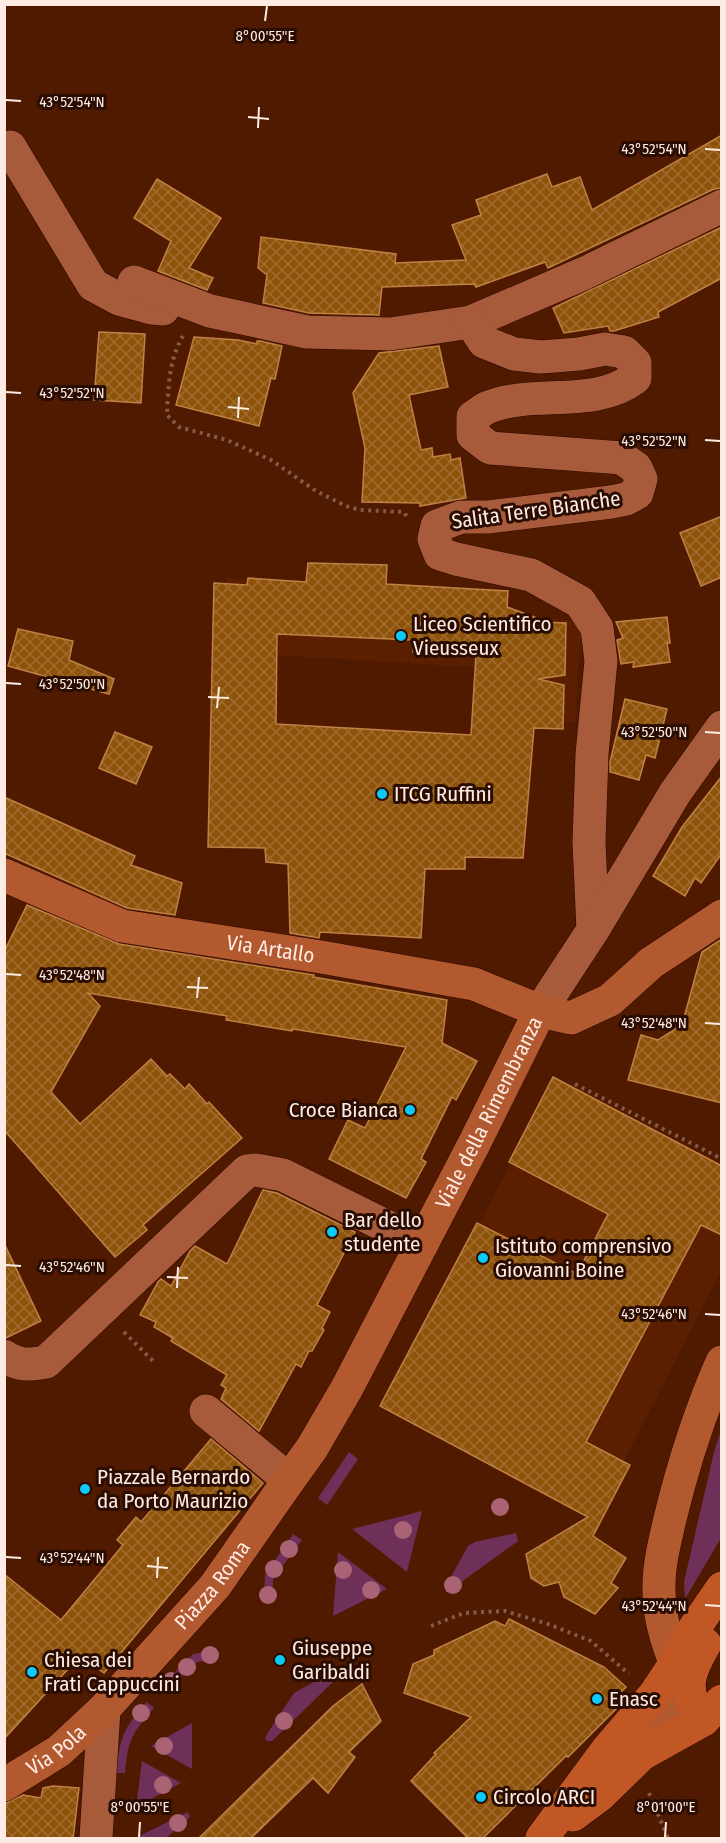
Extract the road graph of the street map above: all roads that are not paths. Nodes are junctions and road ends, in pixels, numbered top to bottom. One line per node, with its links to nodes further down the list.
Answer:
1 (9, 147): 4 (street)
2 (722, 206): 5 (street)
3 (134, 282): 4 (street)
4 (210, 311): 5 (street)
5 (471, 322): 9 (street, Salita Terre Bianche)
6 (722, 728): 9 (street)
7 (4, 875): 10 (street, Via Artallo)
8 (722, 916): 10 (street, Viale della Rimembranza)
9 (593, 930): 10 (street)
10 (540, 1011): 11 (street, Viale della Rimembranza)
11 (422, 1244): 12 (street); 14 (street, Viale della Rimembranza)
12 (4, 1356)
13 (722, 1362): 19 (street)
14 (347, 1388): 16 (street, Piazza Roma)
15 (206, 1411): 16 (street)
16 (289, 1480): 21 (street, Piazza Roma)
17 (722, 1588): 19 (main road)
18 (722, 1617): 20 (main road)
19 (675, 1664): 20 (street); 22 (street); 25 (main road)
20 (704, 1705): 22 (main road)
21 (104, 1709): 23 (street, Via Pola); 24 (street)
22 (642, 1754): 25 (main road)
23 (4, 1785)
24 (96, 1839)
25 (542, 1839)

